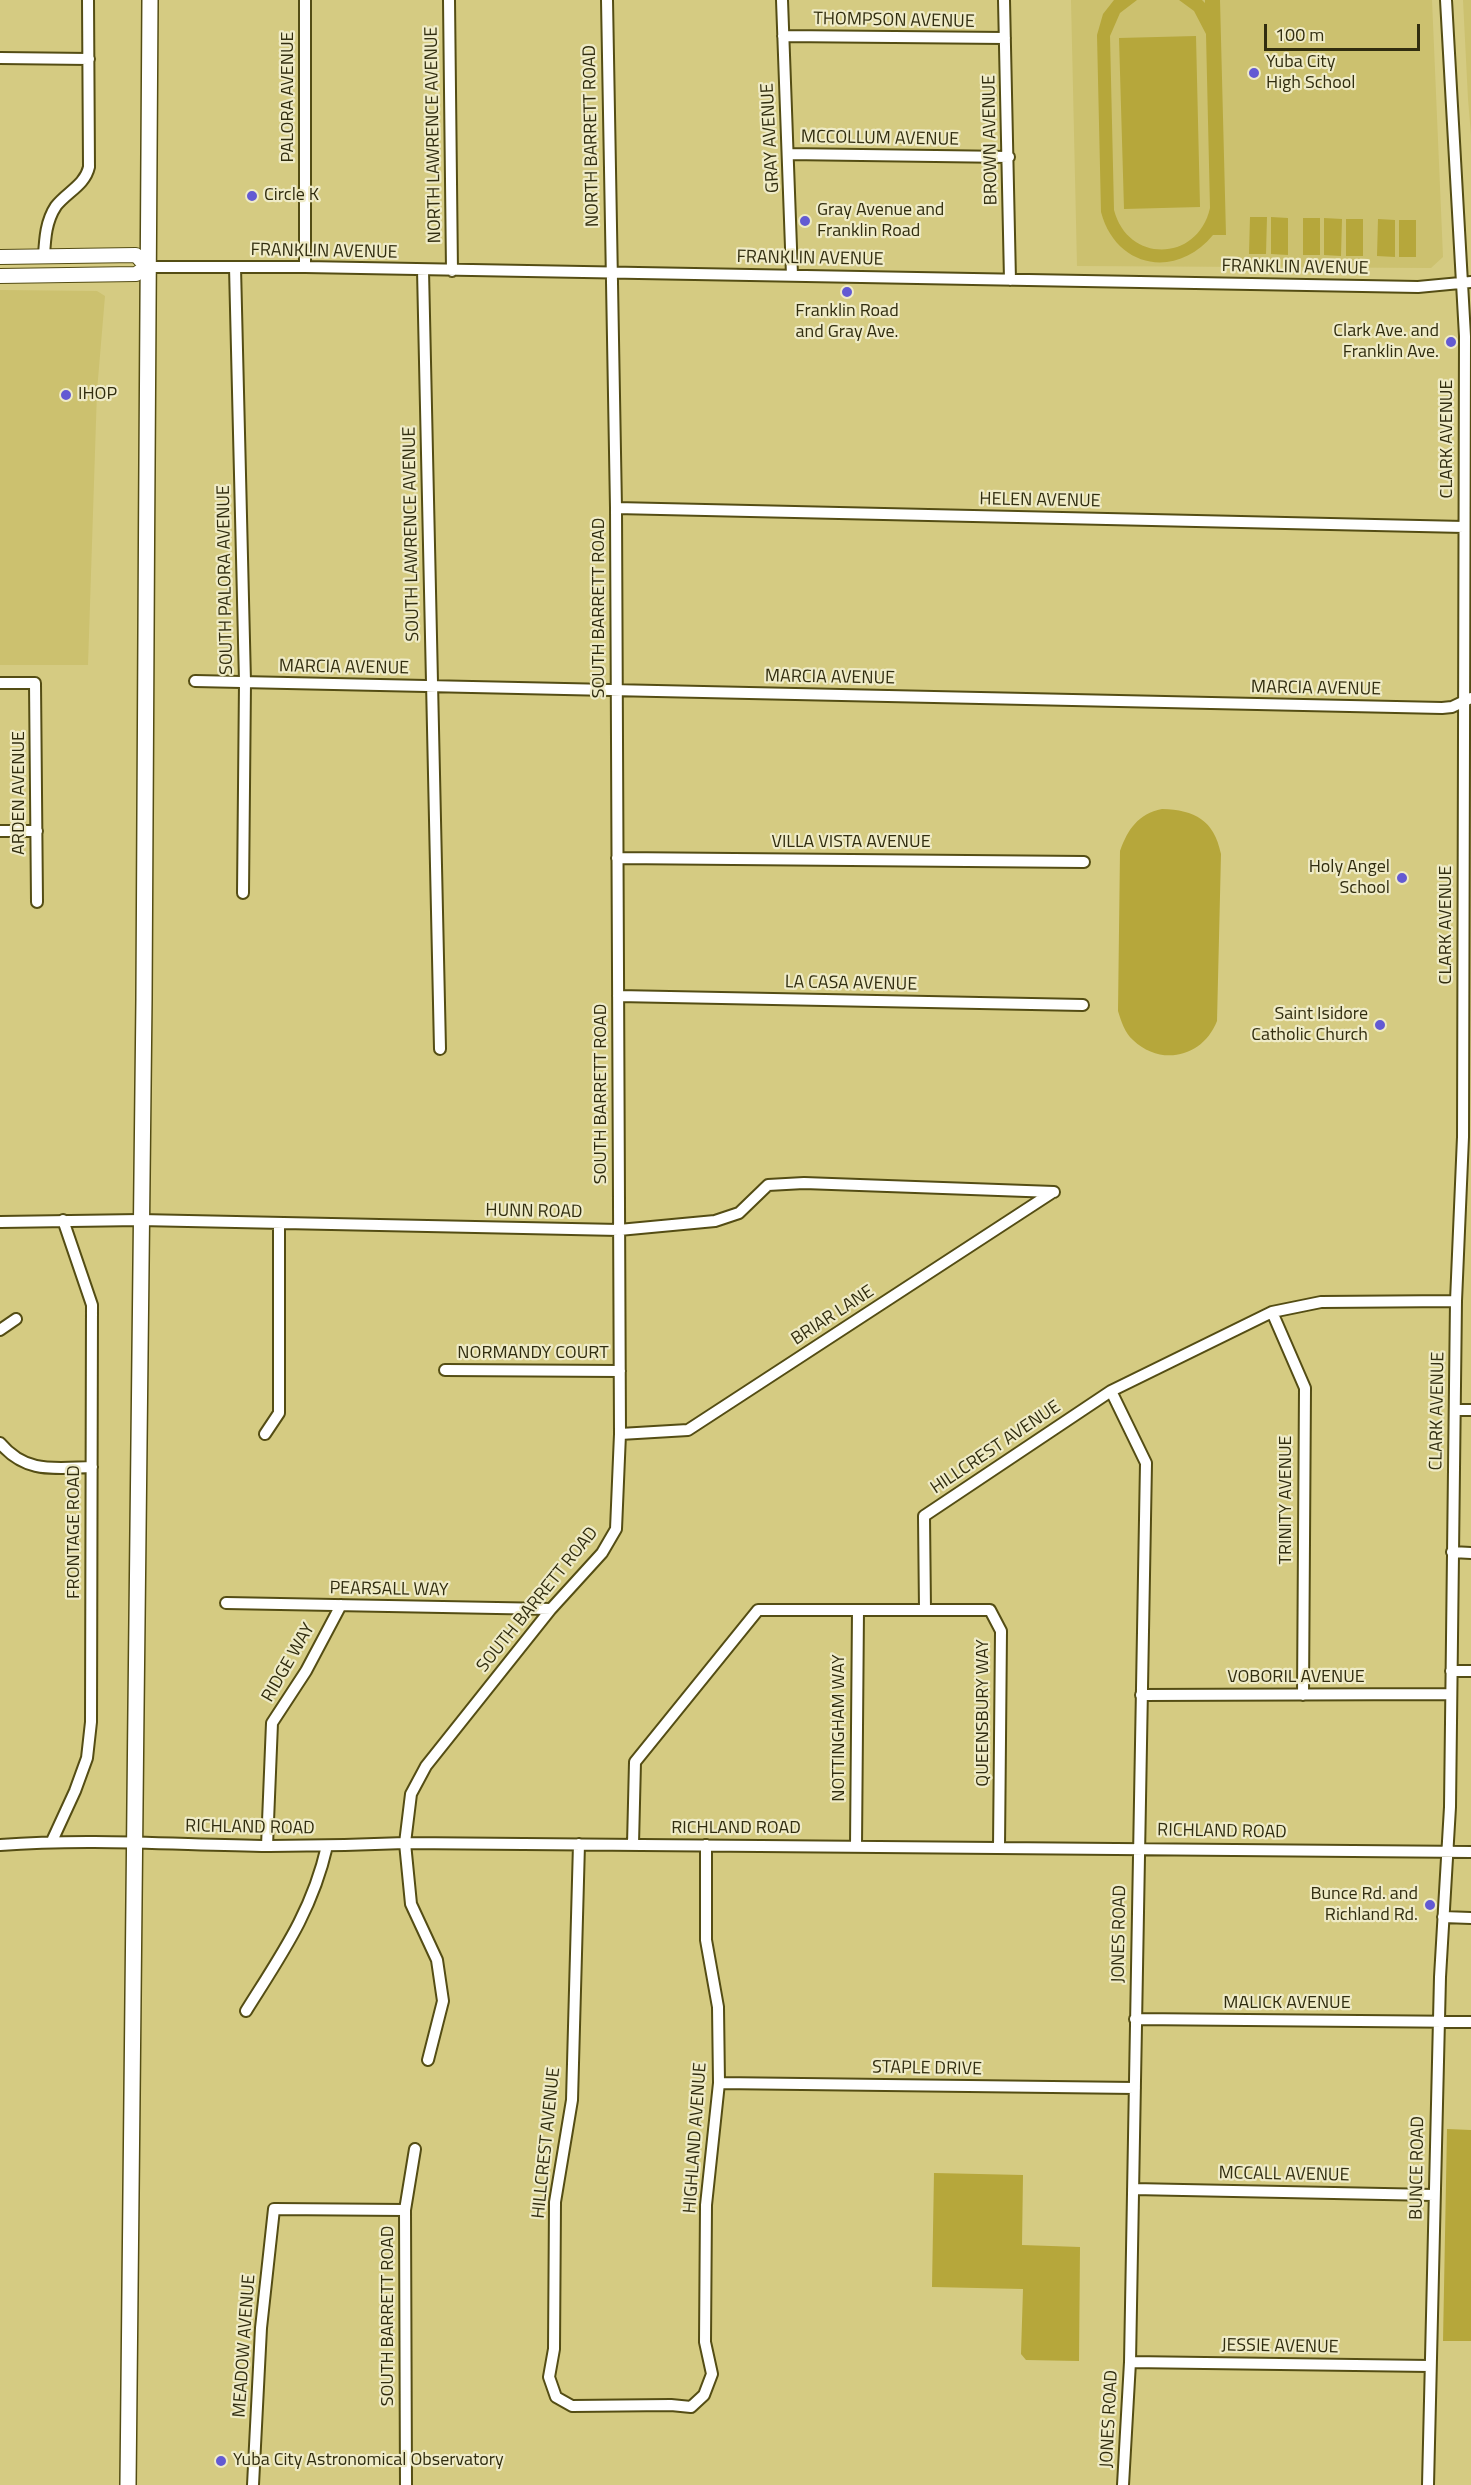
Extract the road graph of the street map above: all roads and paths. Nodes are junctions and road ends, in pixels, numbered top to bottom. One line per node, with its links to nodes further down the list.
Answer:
1 (88, 0): 12 (street)
2 (150, 0): 17 (highway)
3 (304, 0): 19 (street, PALORA AVENUE)
4 (449, 0): 21 (street, NORTH LAWRENCE AVENUE)
5 (607, 0): 22 (street, NORTH BARRETT ROAD)
6 (782, 0): 9 (street, GRAY AVENUE)
7 (1004, 0): 10 (street, BROWN AVENUE)
8 (1446, 0): 26 (street, CLARK AVENUE)
9 (783, 36): 10 (street, THOMPSON AVENUE); 13 (street, GRAY AVENUE)
10 (1005, 38): 14 (street, BROWN AVENUE)
11 (0, 58): 12 (street)
12 (88, 59): 15 (street)
13 (788, 154): 14 (street, MCCOLLUM AVENUE); 23 (street, GRAY AVENUE)
14 (1009, 157): 25 (street, BROWN AVENUE)
15 (44, 256): 16 (main road); 17 (main road)
16 (0, 257)
17 (147, 267): 18 (street, FRANKLIN AVENUE); 24 (main road); 50 (highway)
18 (235, 267): 19 (street, FRANKLIN AVENUE); 32 (street, SOUTH PALORA AVENUE)
19 (305, 267): 20 (street, FRANKLIN AVENUE)
20 (423, 270): 21 (street, FRANKLIN AVENUE); 34 (street, SOUTH LAWRENCE AVENUE)
21 (452, 271): 22 (street, FRANKLIN AVENUE)
22 (610, 273): 23 (street, FRANKLIN AVENUE); 28 (street, SOUTH BARRETT ROAD)
23 (792, 275): 25 (street, FRANKLIN AVENUE)
24 (0, 276)
25 (1010, 280): 26 (street, FRANKLIN AVENUE)
26 (1467, 283): 27 (street, CLARK AVENUE)
27 (1468, 428): 29 (street, CLARK AVENUE)
28 (616, 508): 29 (street, HELEN AVENUE); 35 (street, SOUTH BARRETT ROAD)
29 (1464, 527): 30 (street, CLARK AVENUE)
30 (1468, 568): 36 (street, CLARK AVENUE)
31 (195, 681): 32 (street, MARCIA AVENUE)
32 (245, 682): 34 (street, MARCIA AVENUE); 42 (street, SOUTH PALORA AVENUE)
33 (0, 683): 39 (street, ARDEN AVENUE)
34 (432, 686): 35 (street, MARCIA AVENUE); 47 (street, SOUTH LAWRENCE AVENUE)
35 (616, 689): 36 (street, MARCIA AVENUE); 40 (street, SOUTH BARRETT ROAD)
36 (1467, 699): 37 (street, CLARK AVENUE)
37 (1467, 771): 44 (street, CLARK AVENUE)
38 (0, 831): 39 (street)
39 (36, 831): 43 (street, ARDEN AVENUE)
40 (617, 858): 41 (street, VILLA VISTA AVENUE); 45 (street, SOUTH BARRETT ROAD)
41 (1084, 862)
42 (243, 893)
43 (37, 902)
44 (1467, 945): 54 (street, CLARK AVENUE)
45 (618, 996): 46 (street, LA CASA AVENUE); 53 (street, SOUTH BARRETT ROAD)
46 (1083, 1005)
47 (440, 1049)
48 (1054, 1192): 53 (street, HUNN ROAD); 64 (street, BRIAR LANE)
49 (63, 1220): 50 (street, HUNN ROAD); 51 (street, HUNN ROAD); 66 (street, FRONTAGE ROAD)
50 (140, 1220): 52 (street, HUNN ROAD); 80 (highway)
51 (0, 1222)
52 (279, 1223): 53 (street, HUNN ROAD); 63 (street)
53 (619, 1230): 59 (street, SOUTH BARRETT ROAD)
54 (1456, 1301): 55 (street, HILLCREST AVENUE); 61 (street, CLARK AVENUE)
55 (1272, 1312): 60 (street, HILLCREST AVENUE); 78 (street, TRINITY AVENUE)
56 (16, 1319): 57 (street)
57 (0, 1330)
58 (445, 1370): 59 (street, NORMANDY COURT)
59 (620, 1371): 64 (street, SOUTH BARRETT ROAD)
60 (1111, 1391): 73 (street, HILLCREST AVENUE); 77 (street, JONES ROAD)
61 (1455, 1410): 62 (street); 67 (street, CLARK AVENUE)
62 (1471, 1410)
63 (265, 1434)
64 (620, 1434): 71 (street, SOUTH BARRETT ROAD)
65 (0, 1443): 66 (street)
66 (92, 1467): 79 (street, FRONTAGE ROAD)
67 (1452, 1552): 68 (street); 74 (street, CLARK AVENUE)
68 (1471, 1553)
69 (226, 1602): 70 (street, PEARSALL WAY)
70 (341, 1605): 71 (street, PEARSALL WAY); 86 (street, RIDGE WAY)
71 (551, 1610): 81 (street, SOUTH BARRETT ROAD)
72 (858, 1610): 73 (street); 84 (street); 88 (street, NOTTINGHAM WAY)
73 (925, 1610): 89 (street, QUEENSBURY WAY)
74 (1452, 1671): 75 (street); 76 (street, CLARK AVENUE)
75 (1471, 1671)
76 (1451, 1694): 78 (street, VOBORIL AVENUE); 91 (street, CLARK AVENUE)
77 (1141, 1695): 78 (street, VOBORIL AVENUE); 90 (street, JONES ROAD)
78 (1303, 1695)
79 (52, 1841): 80 (street, RICHLAND ROAD); 83 (street, RICHLAND ROAD)
80 (135, 1842): 86 (street, RICHLAND ROAD); 109 (highway)
81 (405, 1843): 82 (street, RICHLAND ROAD); 87 (street, RICHLAND ROAD); 99 (street, SOUTH BARRETT ROAD)
82 (579, 1844): 84 (street, RICHLAND ROAD); 108 (street, HILLCREST AVENUE)
83 (0, 1845)
84 (633, 1845): 85 (street, RICHLAND ROAD)
85 (706, 1845): 88 (street, RICHLAND ROAD); 100 (street, HIGHLAND AVENUE)
86 (267, 1846): 87 (street, RICHLAND ROAD)
87 (327, 1846): 95 (street)
88 (856, 1846): 89 (street, RICHLAND ROAD)
89 (999, 1847): 90 (street, RICHLAND ROAD)
90 (1138, 1848): 91 (street, RICHLAND ROAD); 96 (street, JONES ROAD)
91 (1448, 1851): 92 (street, RICHLAND ROAD); 93 (street, BUNCE ROAD)
92 (1471, 1852)
93 (1443, 1917): 94 (street); 97 (street, BUNCE ROAD)
94 (1471, 1918)
95 (246, 2011)
96 (1136, 2019): 97 (street, MALICK AVENUE); 101 (street, JONES ROAD)
97 (1438, 2022): 98 (street, MALICK AVENUE); 104 (street, BUNCE ROAD)
98 (1471, 2022)
99 (428, 2060)
100 (719, 2083): 101 (street, STAPLE DRIVE); 108 (street, HIGHLAND AVENUE)
101 (1135, 2088): 103 (street, JONES ROAD)
102 (415, 2149): 105 (street, SOUTH BARRETT ROAD)
103 (1133, 2189): 104 (street, MCCALL AVENUE); 106 (street, JONES ROAD)
104 (1434, 2195): 107 (street, BUNCE ROAD)
105 (405, 2210): 110 (street, MEADOW AVENUE); 111 (street, SOUTH BARRETT ROAD)
106 (1130, 2362): 107 (street, JESSIE AVENUE); 112 (street, JONES ROAD)
107 (1430, 2366): 113 (street, BUNCE ROAD)
108 (704, 2395)
109 (128, 2485)
110 (253, 2485)
111 (406, 2485)
112 (1123, 2485)
113 (1428, 2485)

